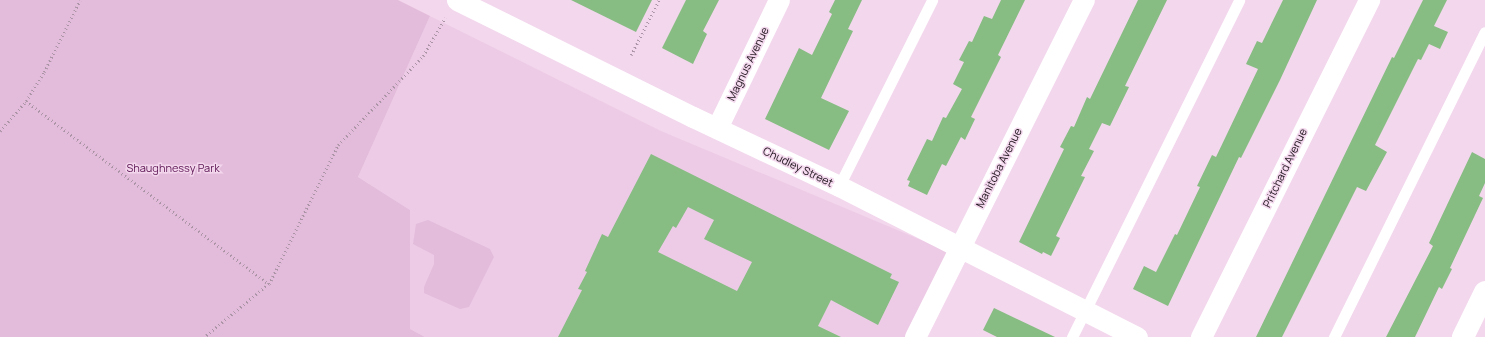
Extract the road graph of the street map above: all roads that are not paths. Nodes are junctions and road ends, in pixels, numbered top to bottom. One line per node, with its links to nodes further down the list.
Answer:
1 (457, 0): 7 (street, Chudley Street)
2 (779, 0): 9 (street, Magnus Avenue)
3 (932, 0): 10 (lane)
4 (1084, 0): 11 (street, Manitoba Avenue)
5 (1239, 0): 13 (lane)
6 (1369, 0): 17 (street, Pritchard Avenue)
7 (481, 5): 9 (street, Chudley Street)
8 (1485, 32): 18 (lane)
9 (717, 128): 10 (street, Chudley Street)
10 (839, 186): 11 (street, Chudley Street)
11 (960, 247): 13 (street, Chudley Street); 14 (street, Manitoba Avenue)
12 (1485, 292): 19 (street)
13 (1085, 310): 15 (lane); 16 (street, Chudley Street)
14 (915, 337)
15 (1072, 337)
16 (1136, 337)
17 (1201, 337)
18 (1334, 337)
19 (1463, 337)

